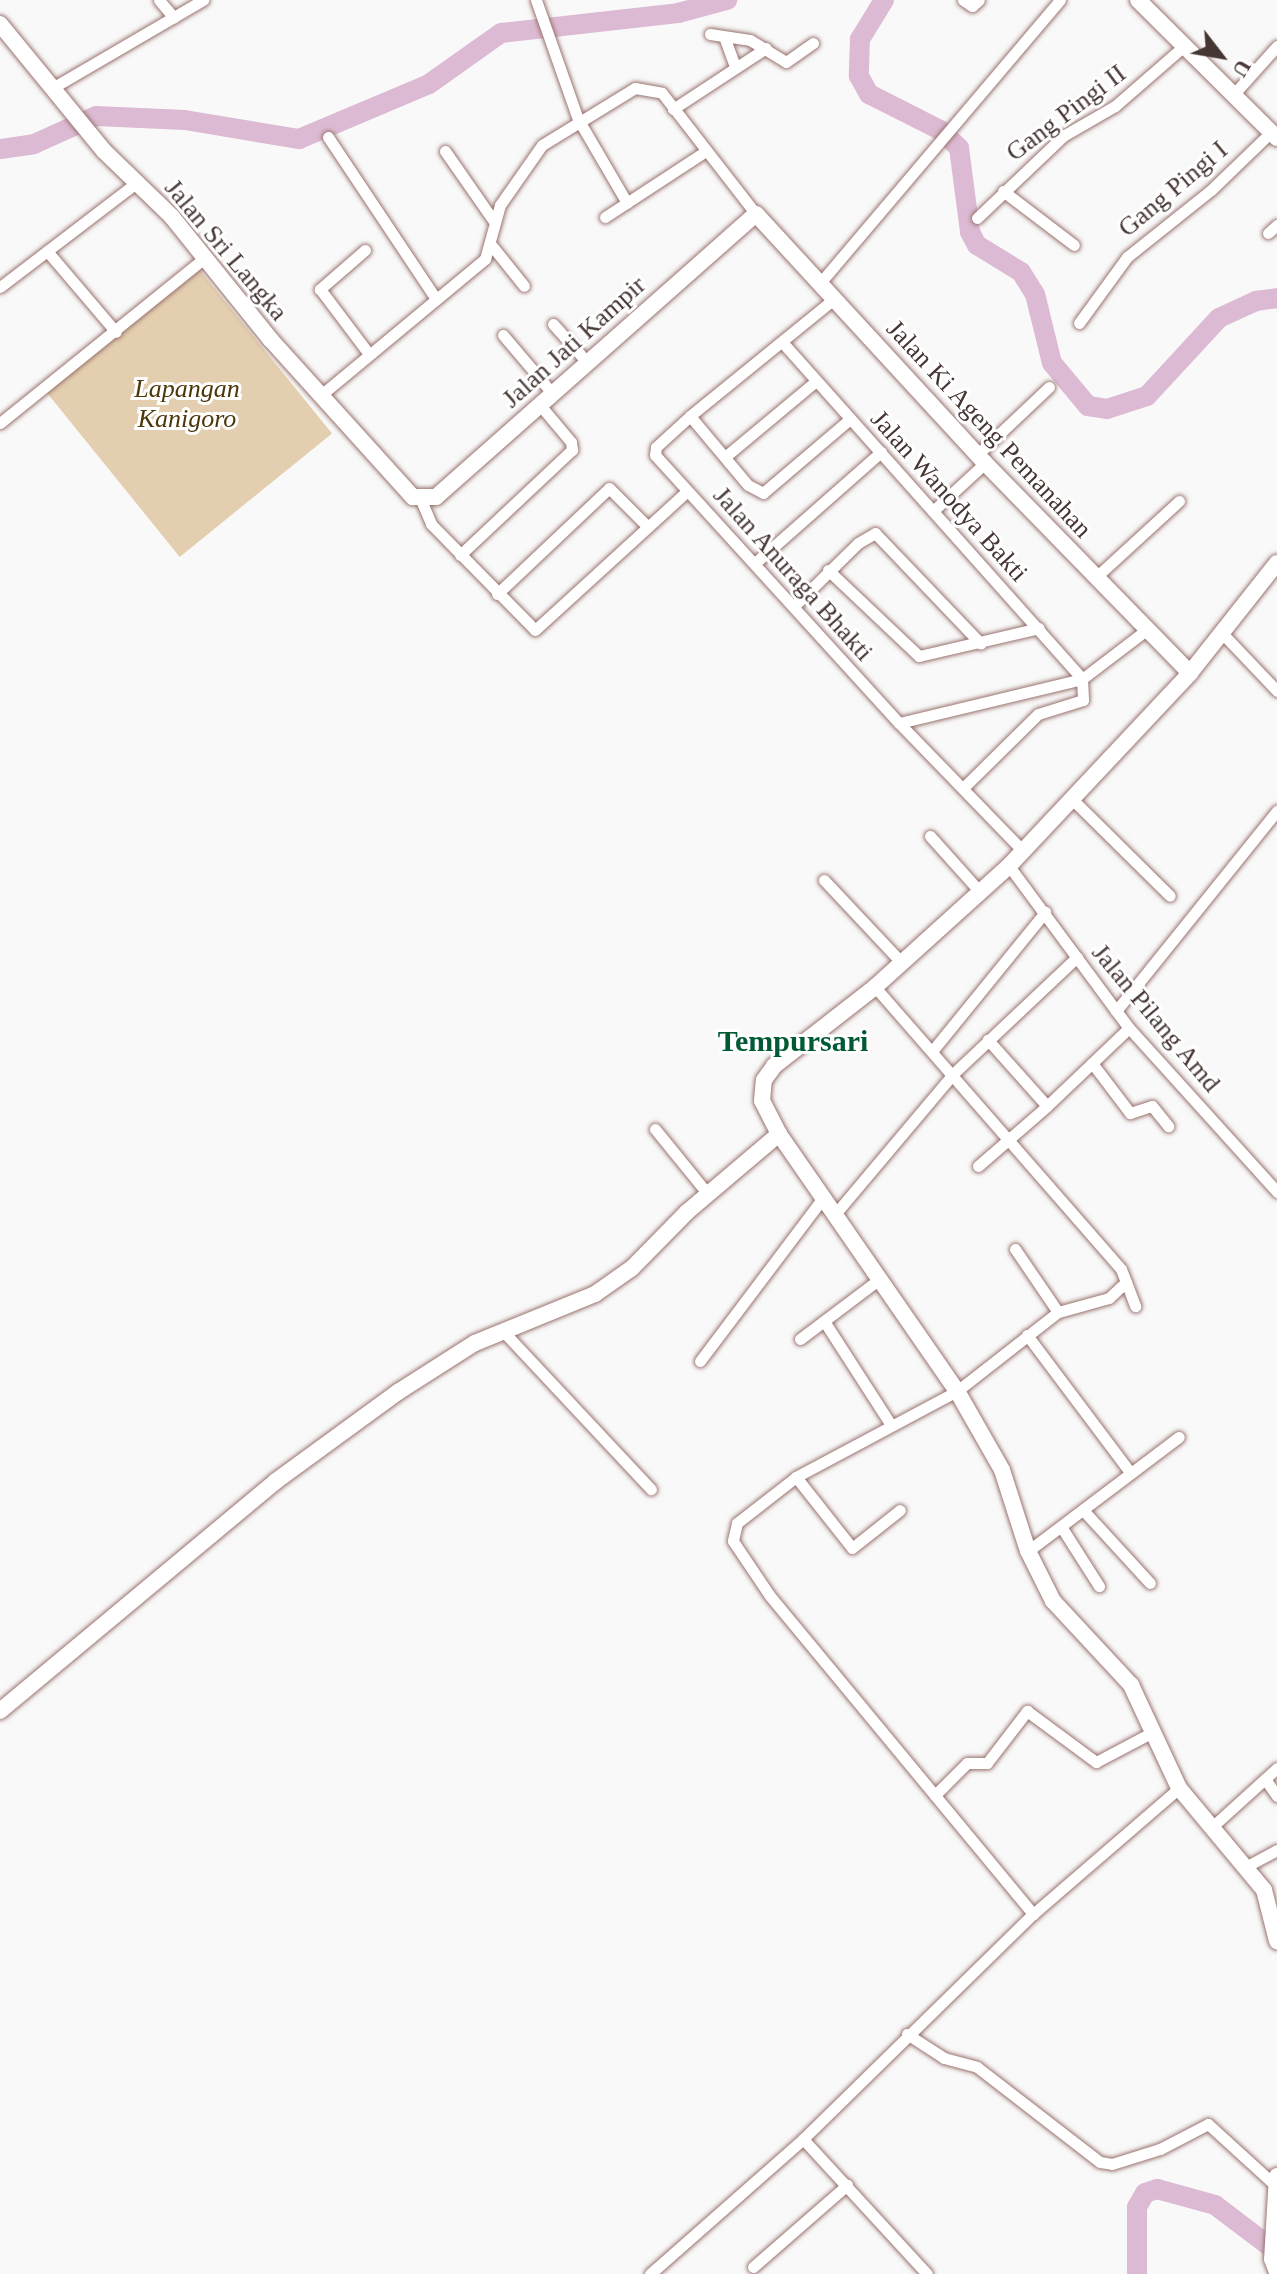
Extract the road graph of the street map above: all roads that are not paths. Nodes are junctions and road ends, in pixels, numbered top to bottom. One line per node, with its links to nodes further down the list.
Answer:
1 (159, 0): 8 (street)
2 (203, 0): 8 (street)
3 (536, 0): 20 (street)
4 (963, 0): 5 (street)
5 (979, 0)
6 (1060, 0): 37 (street)
7 (1145, 3): 13 (street)
8 (174, 18): 17 (street)
9 (0, 24): 17 (street, Jalan Sri Langka)
10 (710, 34): 11 (street)
11 (725, 39): 15 (street); 16 (street)
12 (813, 43): 15 (street)
13 (1184, 46): 18 (street); 26 (street, Gang Pingi II)
14 (1277, 46): 18 (street)
15 (766, 48): 16 (street)
16 (735, 66): 19 (street)
17 (54, 87): 25 (street, Jalan Sri Langka)
18 (1233, 95): 21 (street)
19 (673, 109): 20 (street); 24 (street)
20 (578, 119): 27 (street); 31 (street)
21 (1274, 135): 42 (street, Gang Pingi I)
22 (328, 137): 41 (street)
23 (445, 151): 31 (street)
24 (706, 151): 27 (street); 28 (street)
25 (136, 183): 35 (street); 36 (street, Jalan Sri Langka)
26 (1003, 191): 30 (street, Gang Pingi II); 32 (street)
27 (627, 203): 29 (street)
28 (756, 214): 37 (street, Jalan Ki Ageng Pemanahan); 48 (street, Jalan Jati Kampir)
29 (605, 217)
30 (977, 218)
31 (493, 220): 33 (street)
32 (1074, 245)
33 (492, 246): 38 (street); 41 (street)
34 (365, 250): 47 (street)
35 (47, 251): 39 (street); 44 (street)
36 (206, 257): 44 (street); 51 (street, Jalan Sri Langka)
37 (820, 283): 40 (street, Jalan Ki Ageng Pemanahan)
38 (524, 286)
39 (0, 287)
40 (835, 298): 46 (street); 58 (street, Jalan Ki Ageng Pemanahan)
41 (436, 299): 47 (street)
42 (1079, 323)
43 (553, 324): 48 (street)
44 (116, 332): 55 (street)
45 (503, 335): 52 (street)
46 (783, 343): 49 (street, Jalan Wanodya Bakti); 53 (street)
47 (369, 354): 51 (street)
48 (587, 362): 52 (street, Jalan Jati Kampir)
49 (816, 381): 54 (street, Jalan Wanodya Bakti); 57 (street)
50 (1049, 387): 58 (street)
51 (321, 395): 60 (street, Jalan Sri Langka)
52 (546, 399): 60 (street, Jalan Jati Kampir); 64 (street)
53 (690, 416): 57 (street); 59 (street, Jalan Anuraga Bhakti)
54 (850, 419): 56 (street, Jalan Wanodya Bakti); 57 (street)
55 (0, 423)
56 (881, 452): 62 (street, Jalan Wanodya Bakti); 65 (street)
57 (726, 456)
58 (981, 459): 62 (street); 68 (street, Jalan Ki Ageng Pemanahan)
59 (687, 491): 63 (street); 65 (street, Jalan Anuraga Bhakti)
60 (421, 500): 64 (street)
61 (1179, 501): 68 (street)
62 (933, 511): 71 (street, Jalan Wanodya Bakti)
63 (648, 527): 69 (street); 69 (street)
64 (460, 555): 69 (street)
65 (755, 563): 70 (street, Jalan Anuraga Bhakti)
66 (1277, 563): 73 (street)
67 (828, 570): 70 (street); 74 (street); 74 (street)
68 (1095, 578): 72 (street, Jalan Ki Ageng Pemanahan)
69 (497, 594)
70 (794, 606): 78 (street, Jalan Anuraga Bhakti)
71 (1039, 628): 74 (street); 76 (street, Jalan Wanodya Bakti)
72 (1146, 630): 75 (street, Jalan Ki Ageng Pemanahan); 76 (street)
73 (1222, 633): 75 (street); 77 (street)
74 (981, 644)
75 (1190, 673): 80 (street)
76 (1082, 679): 78 (street); 79 (street)
77 (1277, 691)
78 (899, 723): 79 (street, Jalan Anuraga Bhakti)
79 (963, 788): 83 (street, Jalan Anuraga Bhakti)
80 (1073, 800): 83 (street); 87 (street)
81 (1277, 811): 92 (street)
82 (930, 836): 86 (street)
83 (1023, 851): 84 (street)
84 (1009, 866): 86 (street); 88 (street, Jalan Pilang Amd)
85 (824, 880): 90 (street)
86 (980, 892): 90 (street)
87 (1170, 896)
88 (1045, 912): 89 (street, Jalan Pilang Amd); 95 (street)
89 (1077, 957): 92 (street, Jalan Pilang Amd); 94 (street)
90 (902, 963): 91 (street)
91 (875, 987): 95 (street); 101 (street)
92 (1116, 1011): 93 (street, Jalan Pilang Amd)
93 (1129, 1028): 96 (street); 104 (street, Jalan Pilang Amd)
94 (988, 1040): 97 (street); 98 (street)
95 (933, 1050): 97 (street)
96 (1092, 1063): 98 (street); 99 (street)
97 (954, 1073): 102 (street); 107 (street)
98 (1047, 1106): 102 (street)
99 (1168, 1126)
100 (655, 1129): 105 (street)
101 (779, 1134): 105 (street); 106 (street)
102 (1009, 1141): 103 (street); 110 (street)
103 (978, 1166)
104 (1277, 1192)
105 (707, 1193): 114 (street)
106 (823, 1198): 107 (street); 117 (street)
107 (836, 1213): 109 (street)
108 (1015, 1249): 112 (street)
109 (881, 1278): 113 (street); 118 (street)
110 (1126, 1282): 111 (street); 112 (street)
111 (1135, 1306)
112 (1058, 1312): 115 (street)
113 (824, 1321): 116 (street); 119 (street)
114 (502, 1330): 123 (street); 130 (street)
115 (1027, 1335): 118 (street); 121 (street)
116 (800, 1339)
117 (700, 1361)
118 (957, 1391): 119 (street); 127 (street)
119 (891, 1425): 122 (street)
120 (1179, 1437): 121 (street)
121 (1130, 1472): 125 (street)
122 (796, 1477): 124 (street); 135 (street)
123 (651, 1489)
124 (900, 1510)
125 (1083, 1510): 126 (street); 128 (street)
126 (1062, 1528): 127 (street); 129 (street)
127 (1028, 1551): 131 (street)
128 (1150, 1583)
129 (1099, 1586)
130 (0, 1711)
131 (1153, 1732): 134 (street); 135 (street)
132 (1277, 1768): 133 (street)
133 (1265, 1779): 136 (street); 137 (street)
134 (1179, 1788): 137 (street); 141 (street)
135 (935, 1795): 141 (street)
136 (1277, 1796)
137 (1213, 1826): 139 (street)
138 (1277, 1850): 139 (street)
139 (1249, 1865): 140 (street)
140 (1271, 1887): 142 (street)
141 (1033, 1914): 143 (street)
142 (1277, 1941)
143 (907, 2034): 144 (street); 147 (street)
144 (803, 2139): 146 (street); 152 (street)
145 (1277, 2176): 147 (street)
146 (847, 2185): 150 (street); 151 (street)
147 (1276, 2186): 148 (street)
148 (1274, 2231): 149 (street)
149 (1274, 2265)
150 (753, 2267)
151 (924, 2273)
152 (650, 2274)

